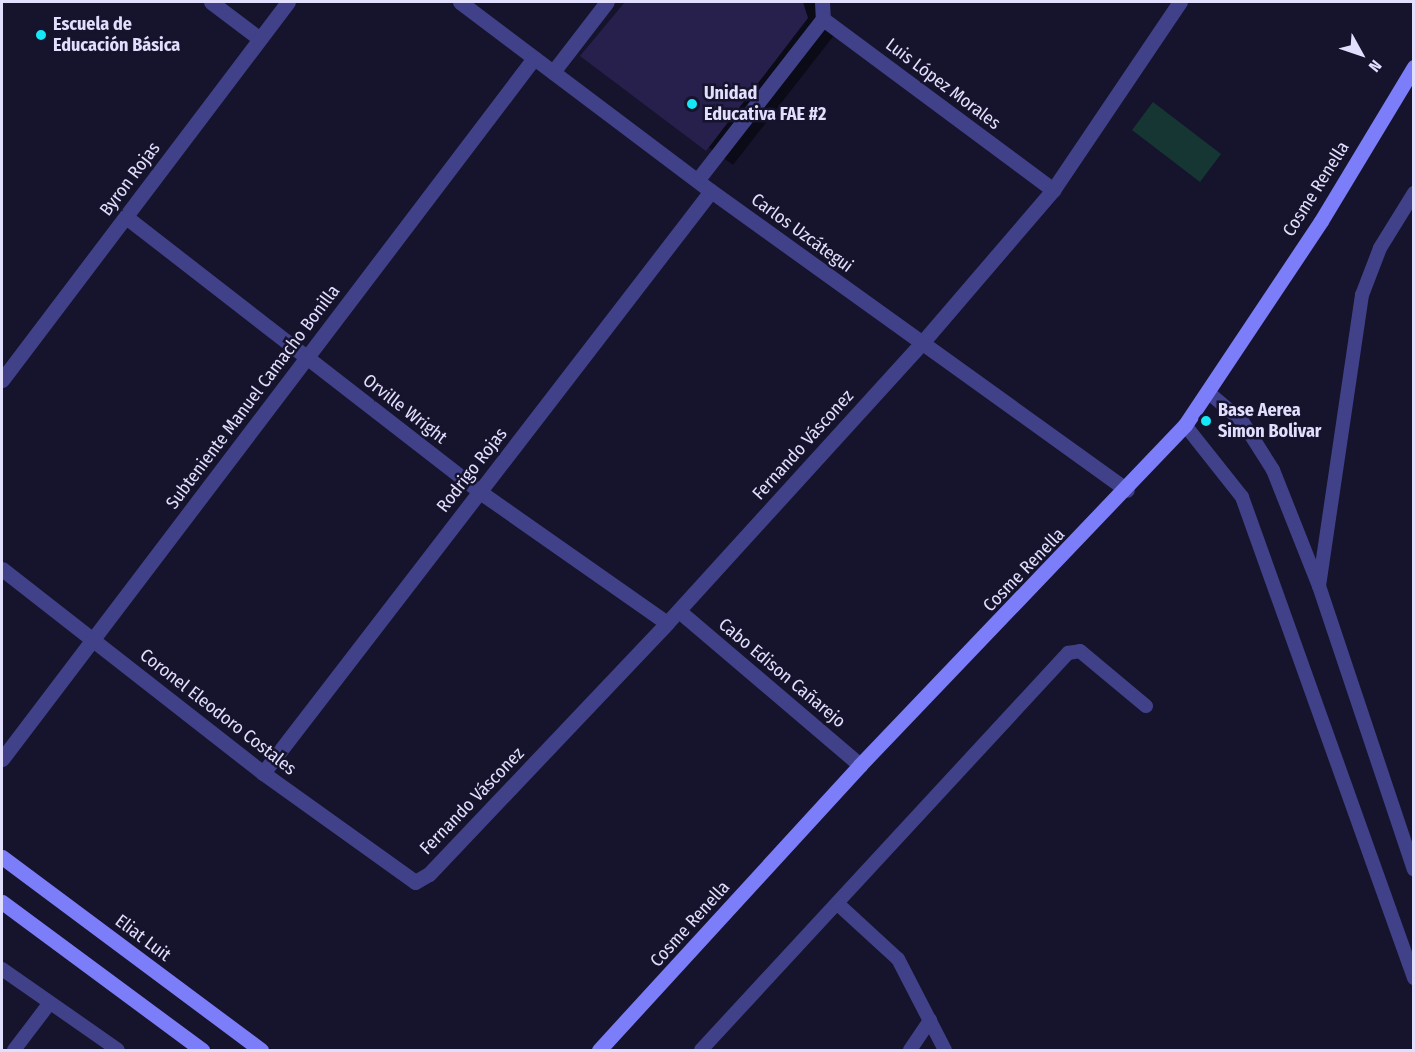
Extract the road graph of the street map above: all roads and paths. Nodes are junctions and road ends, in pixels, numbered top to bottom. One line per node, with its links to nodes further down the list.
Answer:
1 (211, 2): 8 (street)
2 (288, 2): 8 (street, Byron Rojas)
3 (460, 2): 9 (street, Carlos Uzcátegui)
4 (607, 2): 11 (street)
5 (822, 2): 7 (street)
6 (1180, 2): 13 (street, Fernando Vásconez)
7 (823, 19): 12 (street); 13 (street, Luis López Morales)
8 (260, 39): 16 (street, Byron Rojas)
9 (534, 58): 11 (street, Carlos Uzcátegui); 18 (street, Subteniente Manuel Camacho Bonilla)
10 (1413, 68): 20 (street, Cosme Renella)
11 (553, 72): 12 (street, Carlos Uzcátegui)
12 (699, 178): 14 (street, Carlos Uzcátegui)
13 (1053, 190): 17 (street, Fernando Vásconez)
14 (711, 191): 17 (street, Carlos Uzcátegui); 23 (street, Rodrigo Rojas)
15 (1413, 193): 25 (lane)
16 (126, 217): 18 (street, Orville Wright); 19 (street, Byron Rojas)
17 (921, 344): 22 (street, Carlos Uzcátegui); 26 (street, Fernando Vásconez)
18 (307, 357): 23 (street, Orville Wright); 28 (street, Subteniente Manuel Camacho Bonilla)
19 (2, 380)
20 (1209, 393): 21 (street, Cosme Renella); 25 (lane)
21 (1185, 425): 22 (street, Cosme Renella); 39 (lane)
22 (1127, 490): 31 (street, Cosme Renella)
23 (480, 492): 27 (street, Orville Wright); 32 (street, Rodrigo Rojas)
24 (2, 568): 28 (street, Coronel Eleodoro Costales)
25 (1319, 586): 34 (lane)
26 (679, 611): 27 (street, Fernando Vásconez); 31 (street, Cabo Edison Cañarejo)
27 (667, 623): 35 (street, Fernando Vásconez)
28 (94, 640): 30 (street, Subteniente Manuel Camacho Bonilla); 32 (street, Coronel Eleodoro Costales)
29 (1146, 706): 37 (lane)
30 (2, 759)
31 (860, 765): 46 (street, Cosme Renella)
32 (263, 773): 35 (street, Coronel Eleodoro Costales)
33 (2, 857): 45 (street, Eliat Luit)
34 (1413, 870)
35 (415, 882)
36 (2, 902): 44 (street)
37 (840, 905): 41 (lane); 47 (lane)
38 (2, 969): 40 (lane)
39 (1413, 978)
40 (49, 1004): 42 (lane); 43 (lane)
41 (930, 1020): 48 (lane); 49 (lane)
42 (14, 1050)
43 (118, 1050)
44 (202, 1050)
45 (261, 1050)
46 (599, 1050)
47 (701, 1050)
48 (910, 1050)
49 (945, 1050)

